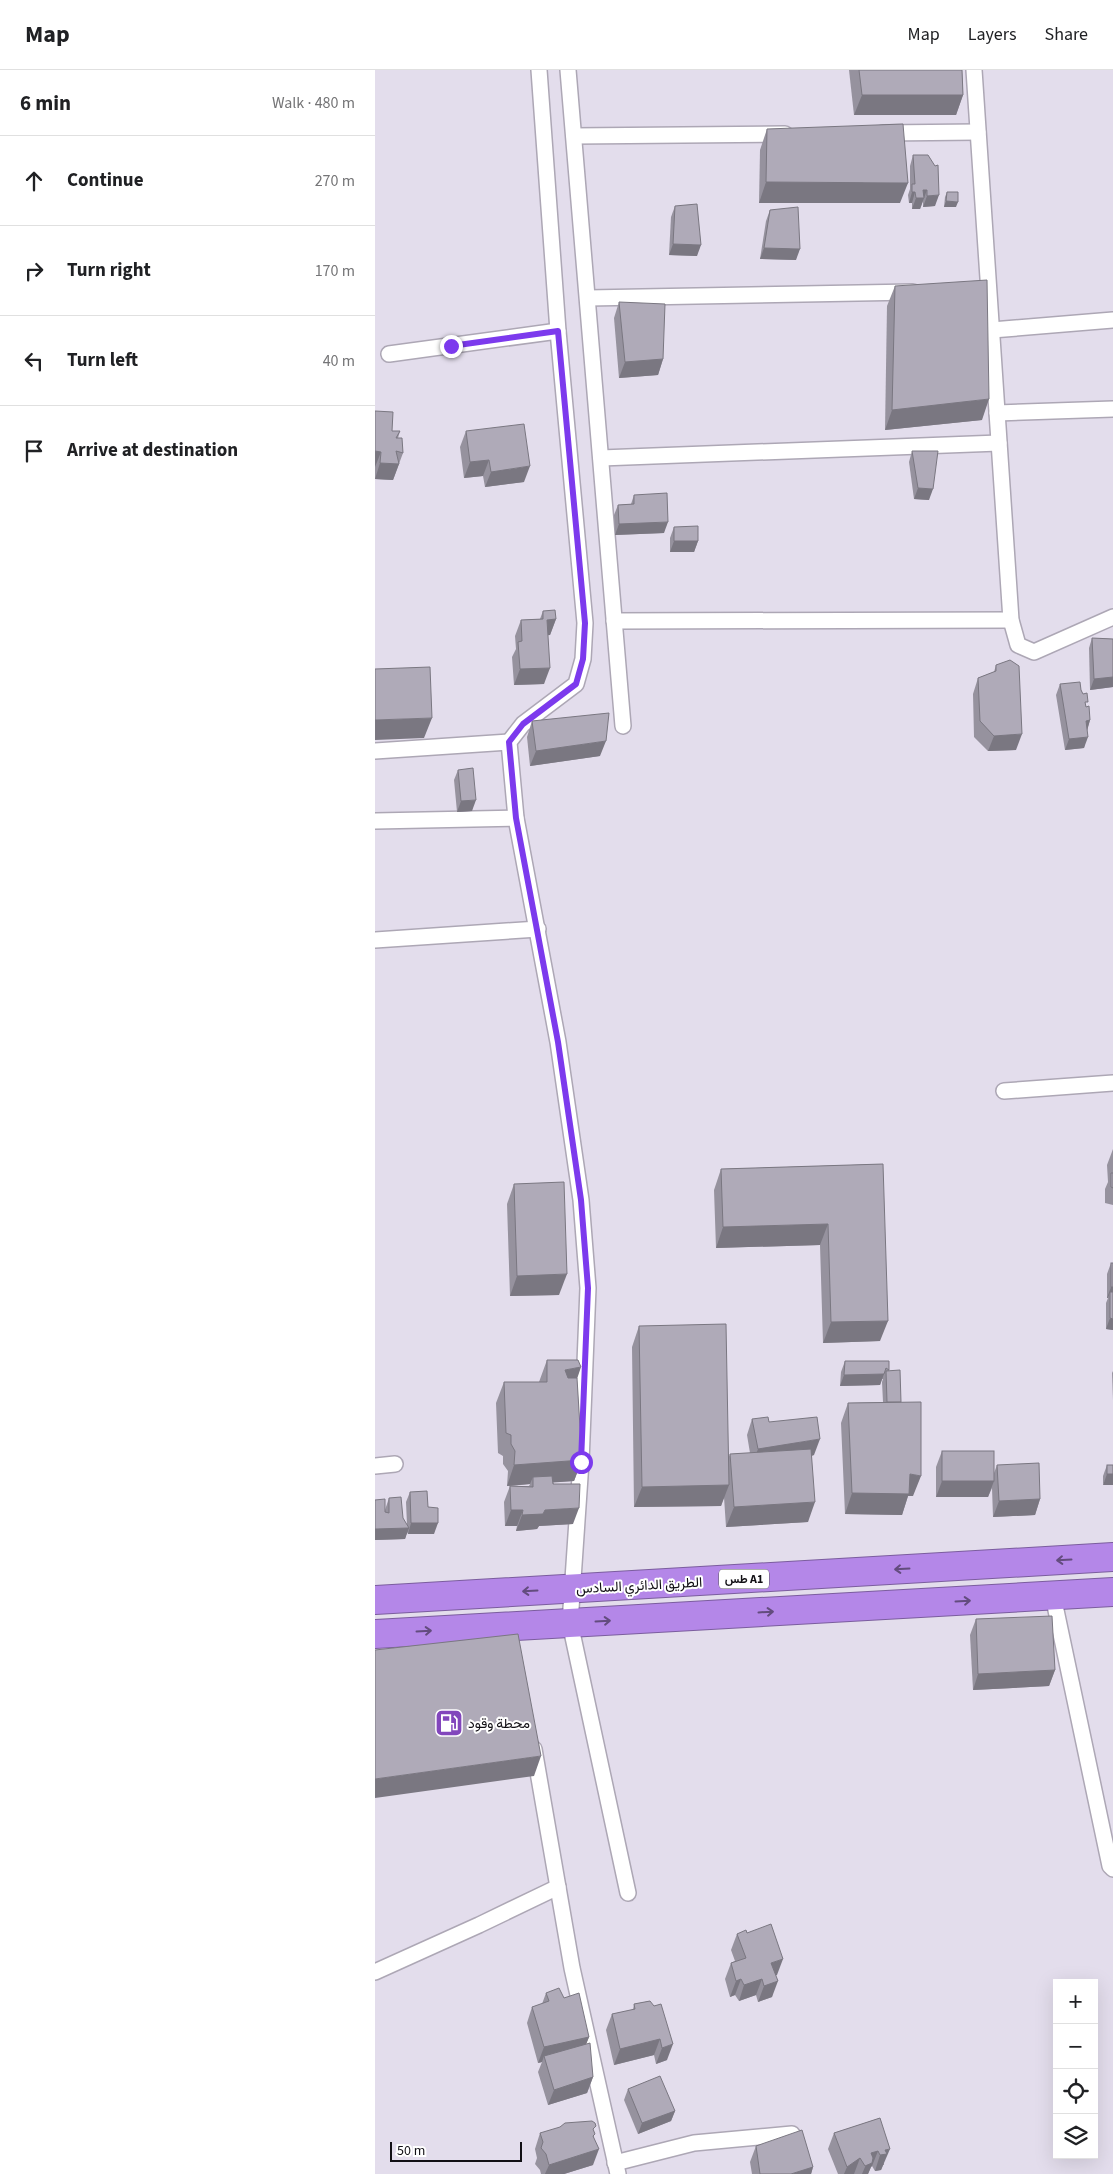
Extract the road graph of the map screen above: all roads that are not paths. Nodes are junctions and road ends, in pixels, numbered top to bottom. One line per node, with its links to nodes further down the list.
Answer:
1 (539, 70): 14 (street)
2 (569, 70): 7 (street)
3 (974, 70): 4 (street)
4 (978, 132): 6 (street); 9 (street)
5 (801, 133): 7 (street)
6 (870, 133)
7 (574, 136): 11 (street)
8 (969, 291): 9 (street)
9 (989, 291): 13 (street)
10 (930, 292): 11 (street)
11 (587, 298): 19 (street)
12 (1113, 320): 13 (street)
13 (992, 330): 17 (street)
14 (558, 331): 15 (street); 24 (street)
15 (389, 354)
16 (1113, 409): 17 (street)
17 (997, 413): 18 (street)
18 (999, 443): 19 (street); 21 (street)
19 (601, 458): 22 (street)
20 (1113, 618): 21 (street)
21 (1011, 620): 22 (street)
22 (614, 621): 23 (street)
23 (623, 726)
24 (509, 742): 25 (street); 26 (street)
25 (375, 751)
26 (516, 818): 27 (street); 28 (street)
27 (375, 821)
28 (537, 929): 29 (street); 35 (street)
29 (375, 940)
30 (1113, 1084): 31 (street)
31 (1005, 1090)
32 (395, 1464): 33 (street)
33 (375, 1466)
34 (1113, 1557): 35 (highway, الطريق الدائري السادس / طس A1, one-way to 35)
35 (572, 1589): 38 (highway, الطريق الدائري السادس / طس A1, one-way to 38); 39 (street)
36 (1113, 1592): 37 (highway)
37 (1053, 1596): 39 (highway, one-way to 37); 42 (street)
38 (375, 1600)
39 (570, 1623): 40 (highway, one-way to 39); 44 (street)
40 (375, 1634)
41 (531, 1732): 43 (street)
42 (1113, 1869)
43 (558, 1886): 45 (street); 47 (street)
44 (628, 1893)
45 (375, 1972)
46 (792, 2134): 47 (street)
47 (617, 2169)

